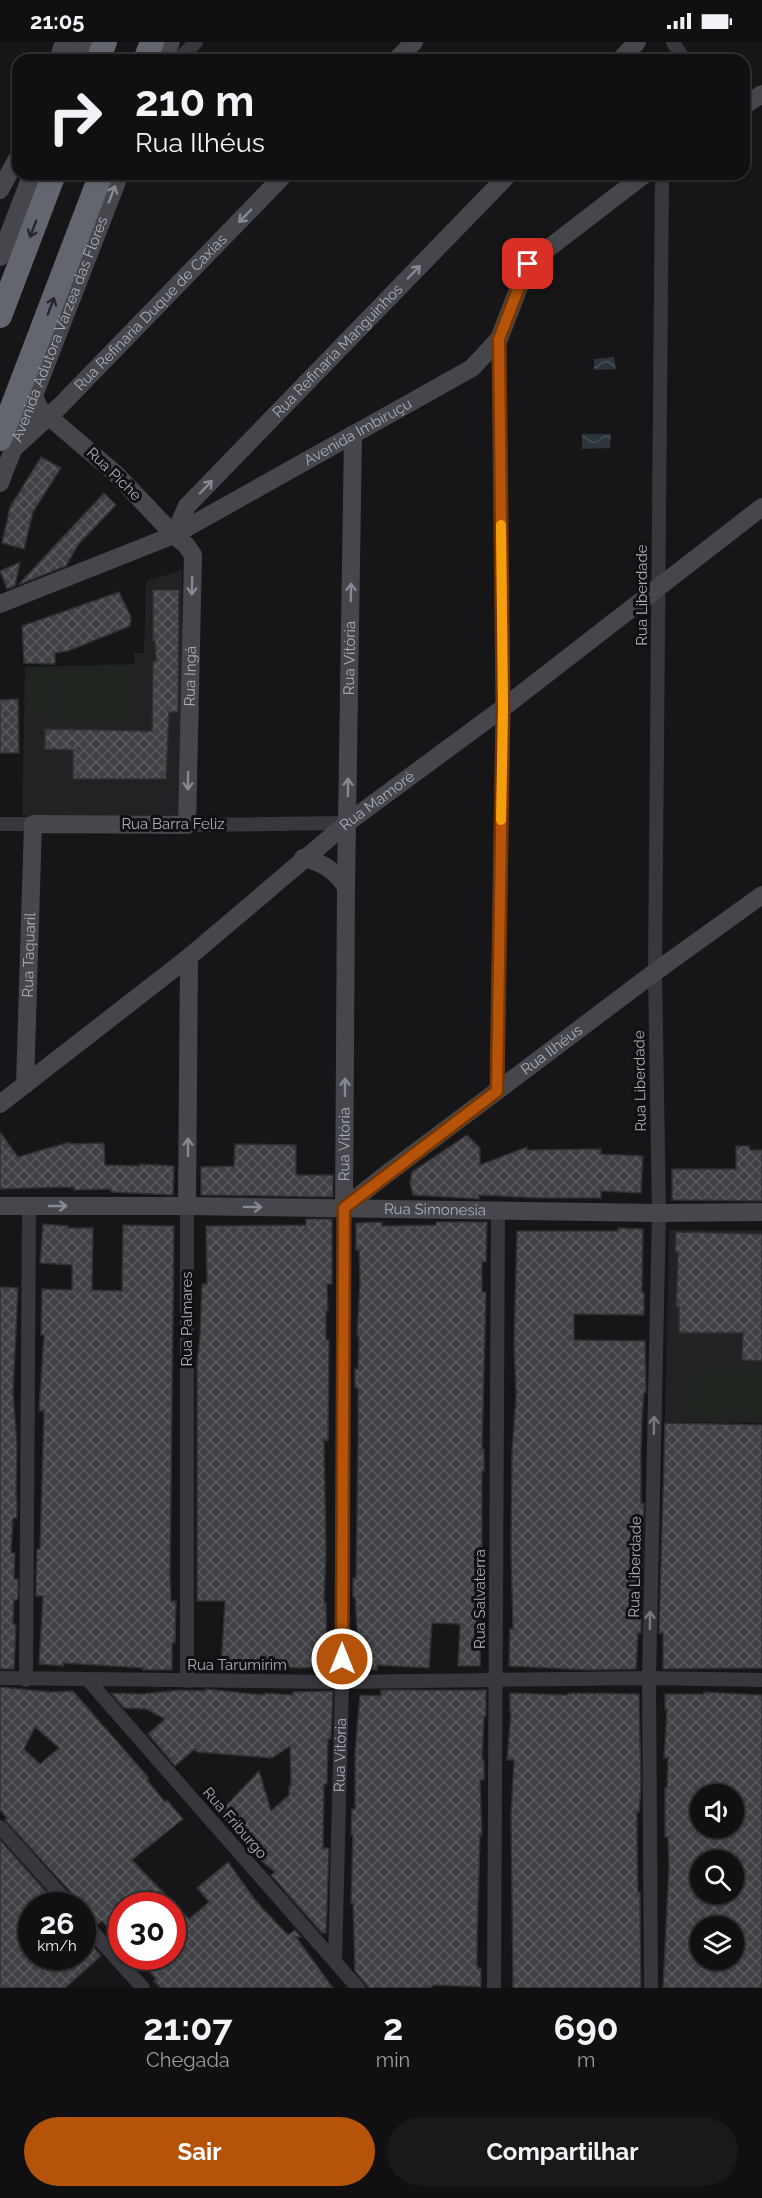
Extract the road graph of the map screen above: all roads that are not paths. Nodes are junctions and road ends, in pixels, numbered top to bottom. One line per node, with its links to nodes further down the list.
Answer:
1 (196, 42): 4 (street)
2 (414, 42): 5 (street)
3 (637, 42): 6 (street)
4 (184, 54)
5 (402, 54)
6 (626, 54)
7 (12, 168): 16 (street)
8 (30, 180): 17 (street)
9 (52, 180): 19 (highway, one-way to 19)
10 (99, 180): 24 (highway, one-way to 10)
11 (118, 180): 21 (street, Avenida Adutora Várzea das Flores, one-way to 11)
12 (279, 180): 22 (street, Rua Refinaria Duque de Caxias, one-way to 22)
13 (503, 180): 27 (street, Rua Refinaria Manguinhos, one-way to 13)
14 (637, 180): 20 (street, Avenida Imbiruçu)
15 (662, 180): 28 (street, Rua Liberdade)
16 (0, 190): 17 (street)
17 (19, 207): 18 (street)
18 (0, 257)
19 (0, 316)
20 (499, 339): 23 (street, Avenida Imbiruçu); 30 (street)
21 (34, 396): 22 (street, Rua Piche); 24 (street, Avenida Adutora Várzea das Flores)
22 (50, 415): 24 (street, Rua Refinaria Duque de Caxias); 27 (street, Rua Piche)
23 (353, 434): 27 (street, Avenida Imbiruçu); 31 (street, Rua Vitória, one-way to 23)
24 (7, 444): 25 (street, Avenida Adutora Várzea das Flores)
25 (0, 483)
26 (762, 507): 28 (street, Rua Mamoré)
27 (174, 535): 29 (street, Avenida Imbiruçu); 34 (street, Rua Ingá, one-way to 34)
28 (658, 586): 30 (street, Rua Mamoré); 39 (street, Rua Liberdade)
29 (0, 604)
30 (503, 708): 31 (street, Rua Mamoré); 41 (street)
31 (347, 823): 34 (street, Rua Barra Feliz); 35 (street, Rua Mamoré); 36 (street, Rua Vitória)
32 (0, 824): 33 (street, Rua Barra Feliz)
33 (33, 824): 34 (street, Rua Barra Feliz); 40 (street, Rua Taquaril)
34 (187, 825)
35 (303, 858): 36 (street); 38 (street, Rua Mamoré)
36 (346, 887): 43 (street, Rua Vitória, one-way to 36)
37 (762, 896): 39 (street, Rua Ilhéus)
38 (189, 957): 40 (street, Rua Mamoré); 47 (street, Rua Palmares, one-way to 38)
39 (655, 972): 41 (street, Rua Ilhéus); 51 (street, Rua Liberdade)
40 (25, 1084): 42 (street, Rua Mamoré)
41 (497, 1091): 44 (street, Rua Ilhéus)
42 (0, 1104)
43 (344, 1168): 44 (street); 48 (street, Rua Vitória)
44 (377, 1200): 48 (street, Rua Simonesia); 48 (street, Rua Ilhéus); 49 (street, Rua Simonesia)
45 (0, 1206): 46 (street, Rua Simonesia)
46 (29, 1206): 47 (street, Rua Simonesia, one-way to 47); 54 (street)
47 (187, 1206): 48 (street, Rua Simonesia, one-way to 48); 57 (street, Rua Palmares)
48 (344, 1208): 59 (street, Rua Vitória)
49 (498, 1211): 51 (street, Rua Simonesia); 58 (street, Rua Salvaterra)
50 (762, 1212): 51 (street, Rua Simonesia)
51 (659, 1213): 53 (street, Rua Liberdade, one-way to 51)
52 (0, 1678): 54 (street, Rua Tarumirim)
53 (649, 1678): 56 (street, Rua Tarumirim); 58 (street, Rua Tarumirim); 67 (street, Rua Liberdade)
54 (26, 1680): 55 (street, Rua Tarumirim)
55 (88, 1680): 57 (street, Rua Tarumirim); 63 (street, Rua Friburgo)
56 (762, 1680)
57 (187, 1681): 59 (street, Rua Tarumirim)
58 (496, 1681): 59 (street, Rua Tarumirim); 66 (street, Rua Salvaterra)
59 (342, 1682): 63 (street, Rua Vitória)
60 (0, 1827): 61 (street)
61 (58, 1892)
62 (96, 1936): 64 (street)
63 (335, 1961): 65 (street, Rua Friburgo)
64 (143, 1988)
65 (357, 1988)
66 (494, 1988)
67 (651, 1988)

